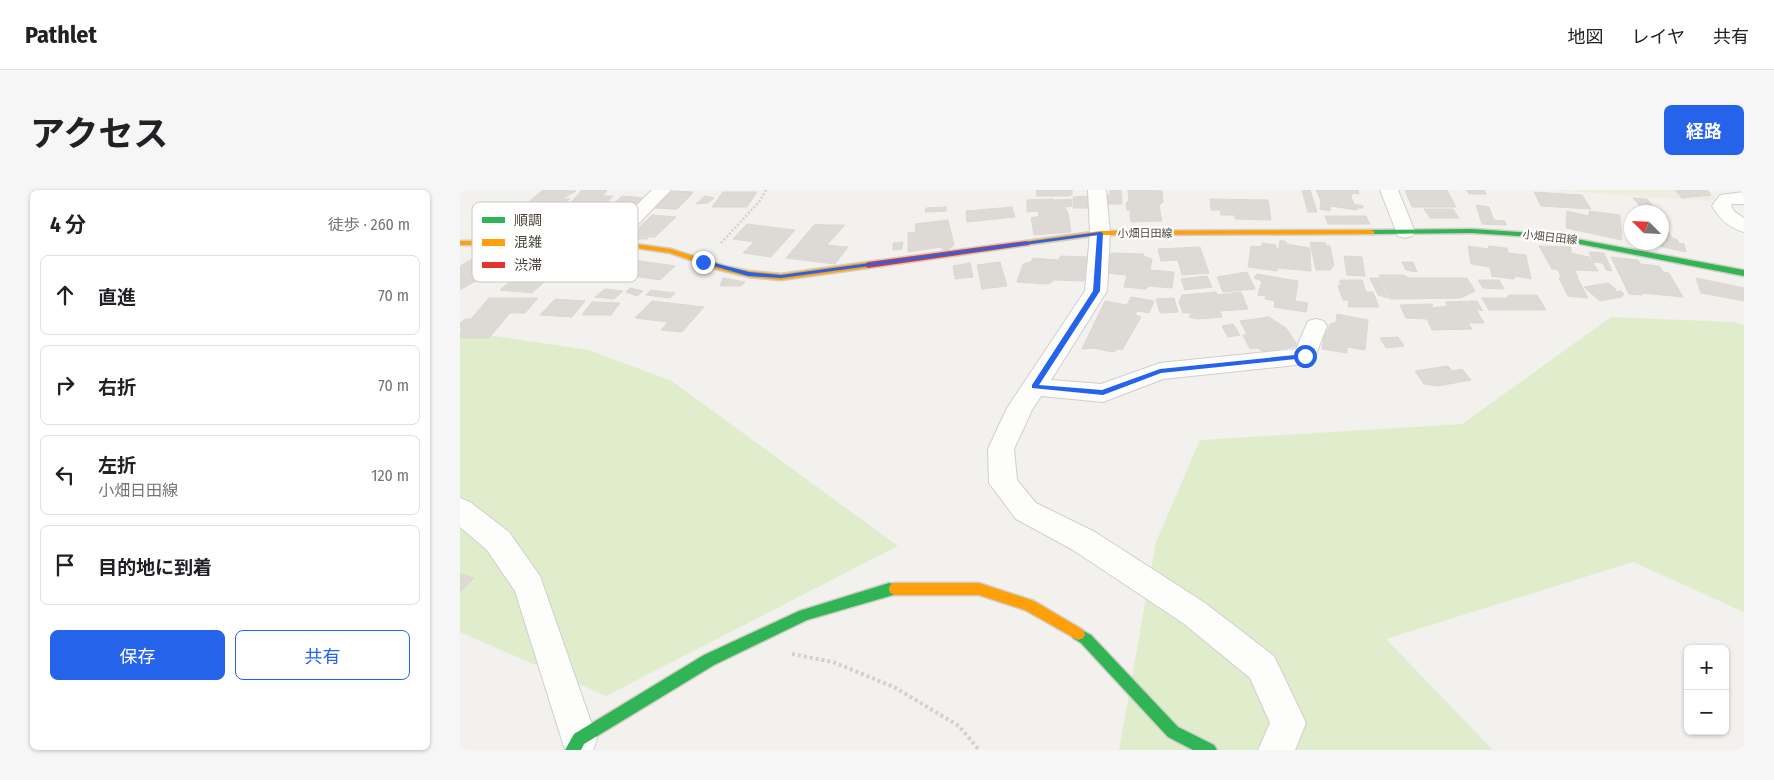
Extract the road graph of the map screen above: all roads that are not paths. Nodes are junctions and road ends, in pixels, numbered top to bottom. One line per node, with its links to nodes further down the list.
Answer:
1 (662, 190): 5 (street)
2 (1097, 190): 8 (street)
3 (1389, 190): 7 (street)
4 (1730, 196): 6 (street)
5 (638, 214)
6 (1744, 226)
7 (1405, 232): 8 (main road, 小畑日田線); 10 (main road, 小畑日田線)
8 (1100, 233): 9 (main road, 小畑日田線); 12 (street)
9 (638, 247)
10 (1742, 269)
11 (1316, 326): 12 (street)
12 (1034, 387): 16 (street)
13 (460, 510): 14 (street)
14 (576, 744): 15 (main road)
15 (1209, 750)
16 (1276, 750)

